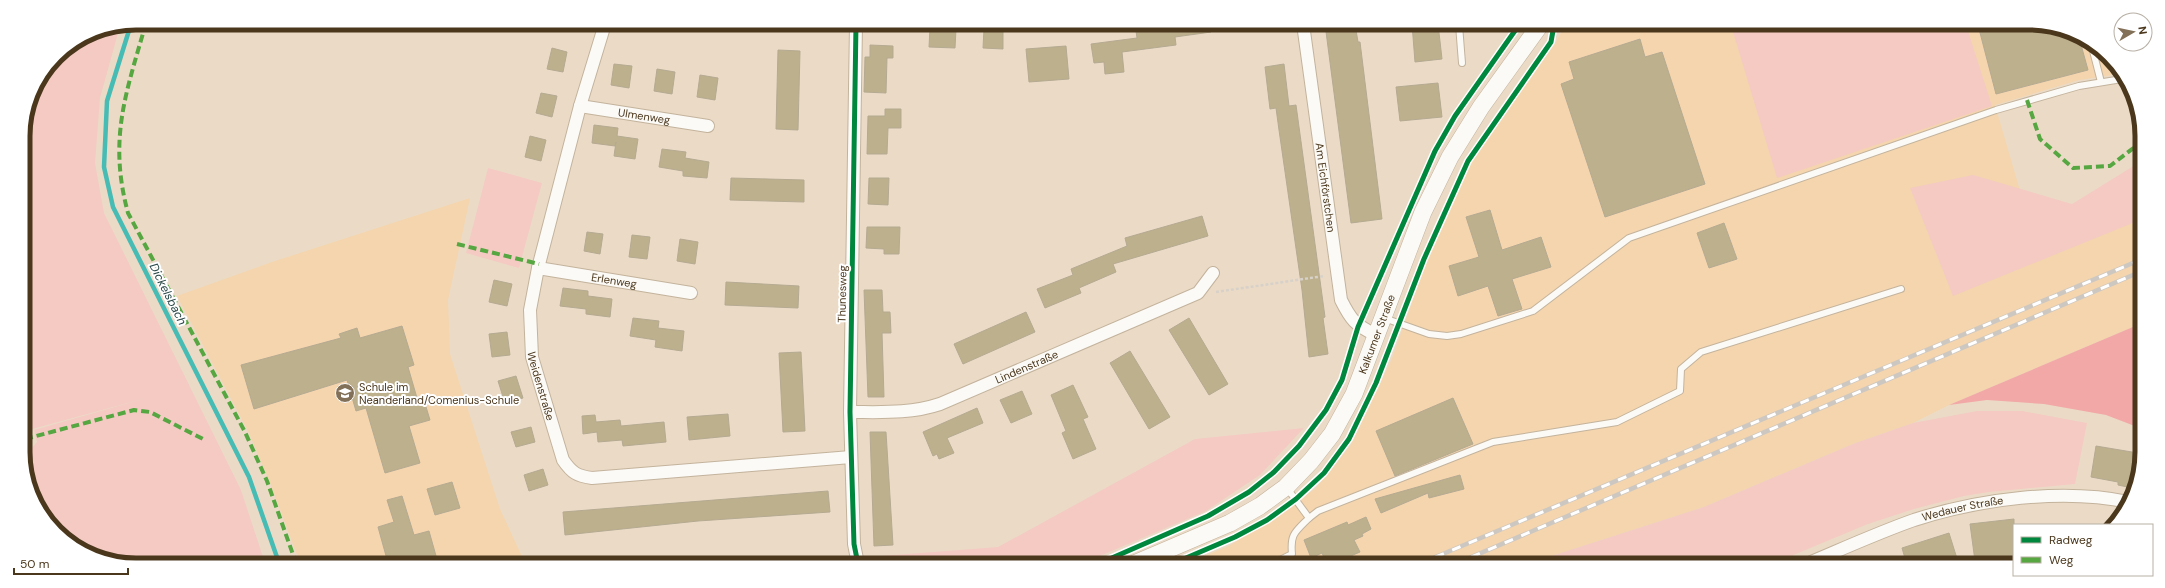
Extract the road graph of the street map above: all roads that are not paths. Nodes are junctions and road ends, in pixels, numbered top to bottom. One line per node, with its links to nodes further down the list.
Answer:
1 (603, 30): 10 (street, Weidenstraße)
2 (856, 30): 18 (street, Thunesweg)
3 (1304, 30): 17 (street, Am Eichförstchen)
4 (1459, 30): 7 (lane)
5 (1536, 30): 16 (main road, Kalkumer Straße)
6 (2093, 51): 9 (lane)
7 (1462, 63)
8 (2119, 80): 9 (lane)
9 (2101, 82): 16 (lane)
10 (580, 106): 11 (street, Ulmenweg); 12 (street, Weidenstraße)
11 (708, 126)
12 (538, 268): 15 (street, Erlenweg); 19 (street, Weidenstraße)
13 (1213, 274): 18 (street, Lindenstraße)
14 (1901, 289): 22 (lane)
15 (691, 293)
16 (1383, 317): 17 (main road, Kalkumer Straße)
17 (1376, 335): 20 (main road, Kalkumer Straße)
18 (850, 412): 19 (street, Thunesweg)
19 (851, 457): 23 (street, Thunesweg)
20 (1286, 487): 22 (lane); 24 (main road, Kalkumer Straße)
21 (2123, 501): 26 (street, Wedauer Straße)
22 (1309, 518): 25 (lane)
23 (857, 558)
24 (1148, 558)
25 (1284, 558)
26 (1819, 558)

